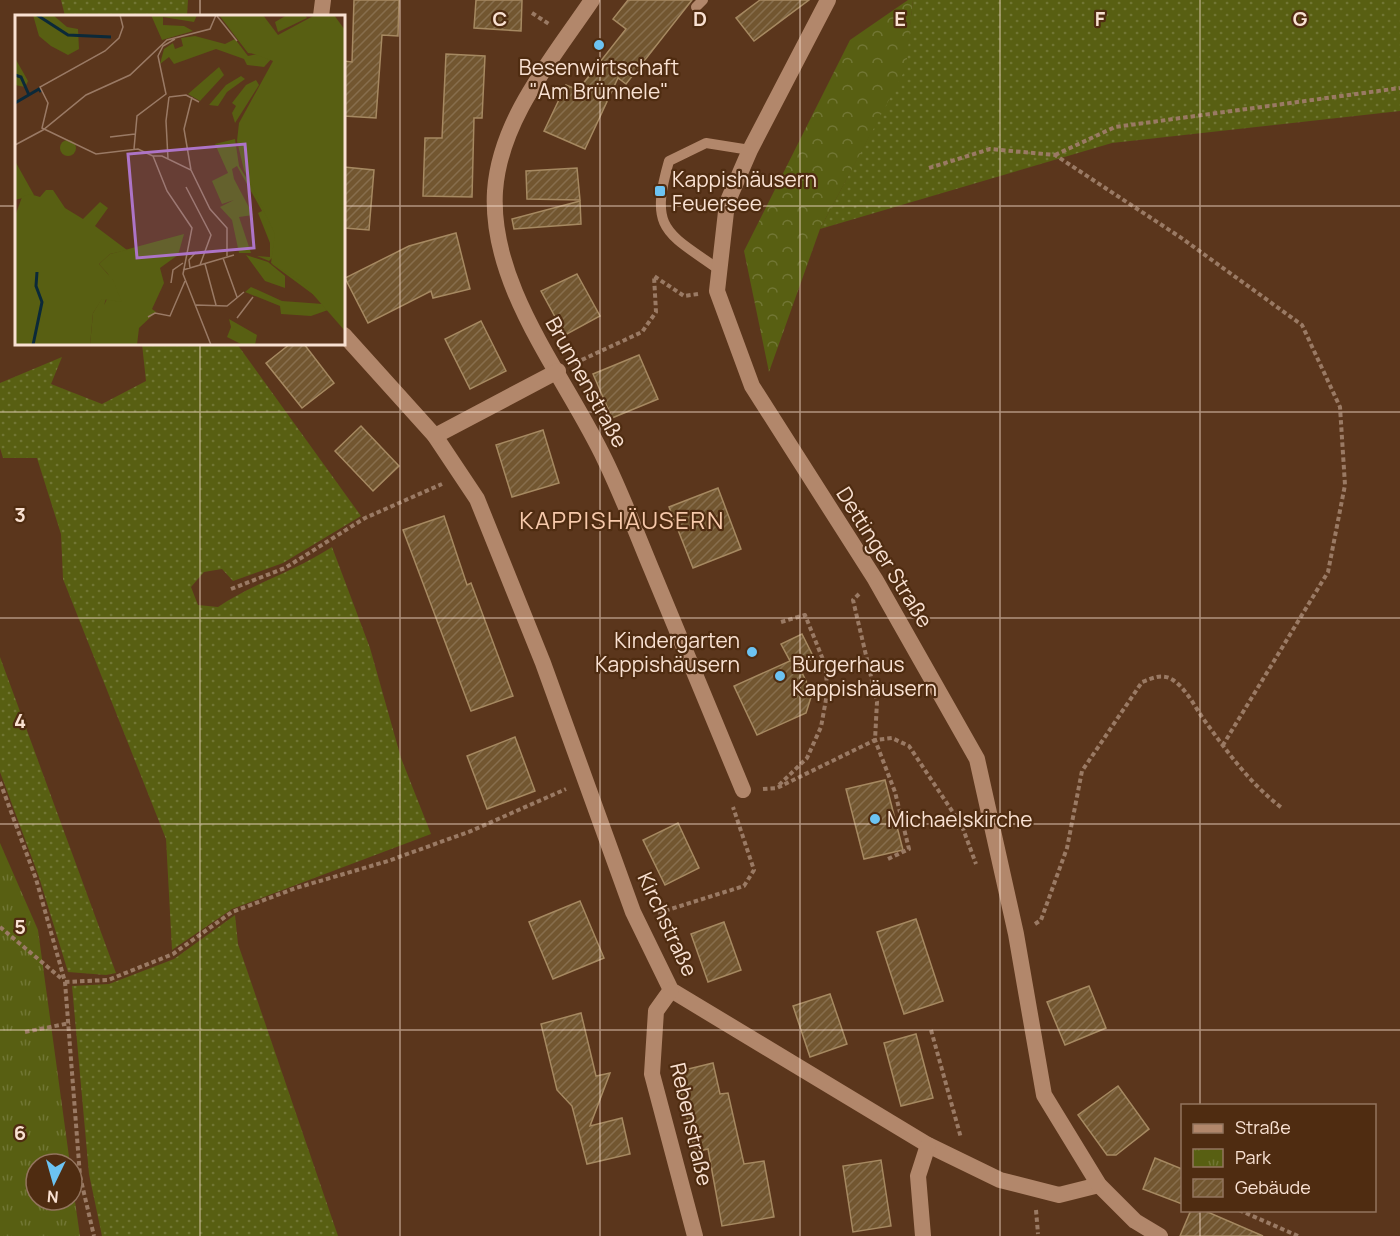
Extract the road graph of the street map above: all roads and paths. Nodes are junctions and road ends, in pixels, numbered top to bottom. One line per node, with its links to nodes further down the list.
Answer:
1 (323, 0): 4 (street)
2 (592, 0): 12 (street, Brunnenstraße)
3 (828, 0): 6 (street, Dettinger Straße)
4 (321, 15)
5 (1400, 88): 7 (path)
6 (750, 150): 9 (street, Dettinger Straße); 9 (lane)
7 (1055, 155): 8 (path); 19 (path)
8 (929, 168)
9 (718, 269): 10 (street, Dettinger Straße)
10 (717, 291): 12 (path); 29 (street, Dettinger Straße)
11 (345, 336): 13 (street, Kirchstraße)
12 (558, 371): 13 (street); 23 (street, Brunnenstraße)
13 (435, 436): 14 (street, Kirchstraße)
14 (462, 476): 15 (path); 20 (street, Kirchstraße)
15 (231, 589)
16 (781, 622): 22 (path)
17 (859, 626): 18 (path)
18 (875, 740): 22 (path); 25 (path); 26 (path)
19 (1223, 745): 24 (path); 29 (path)
20 (585, 780): 27 (street, Kirchstraße); 30 (path)
21 (0, 782): 30 (path)
22 (777, 788): 23 (path)
23 (743, 790): 27 (path)
24 (1282, 808)
25 (962, 826)
26 (888, 859)
27 (633, 912): 31 (street, Kirchstraße)
28 (0, 927): 30 (path)
29 (1016, 934): 37 (street, Dettinger Straße)
30 (65, 982): 32 (path)
31 (671, 990): 35 (street, Kirchstraße); 40 (street, Rebenstraße)
32 (70, 1023): 34 (path); 39 (path)
33 (931, 1030): 36 (path)
34 (25, 1032)
35 (928, 1145): 36 (street, Kirchstraße); 41 (street)
36 (969, 1165): 37 (street, Kirchstraße)
37 (1099, 1185): 42 (street, Dettinger Straße)
38 (1244, 1212): 43 (path)
39 (94, 1236)
40 (695, 1236)
41 (922, 1236)
42 (1160, 1236)
43 (1298, 1236)

